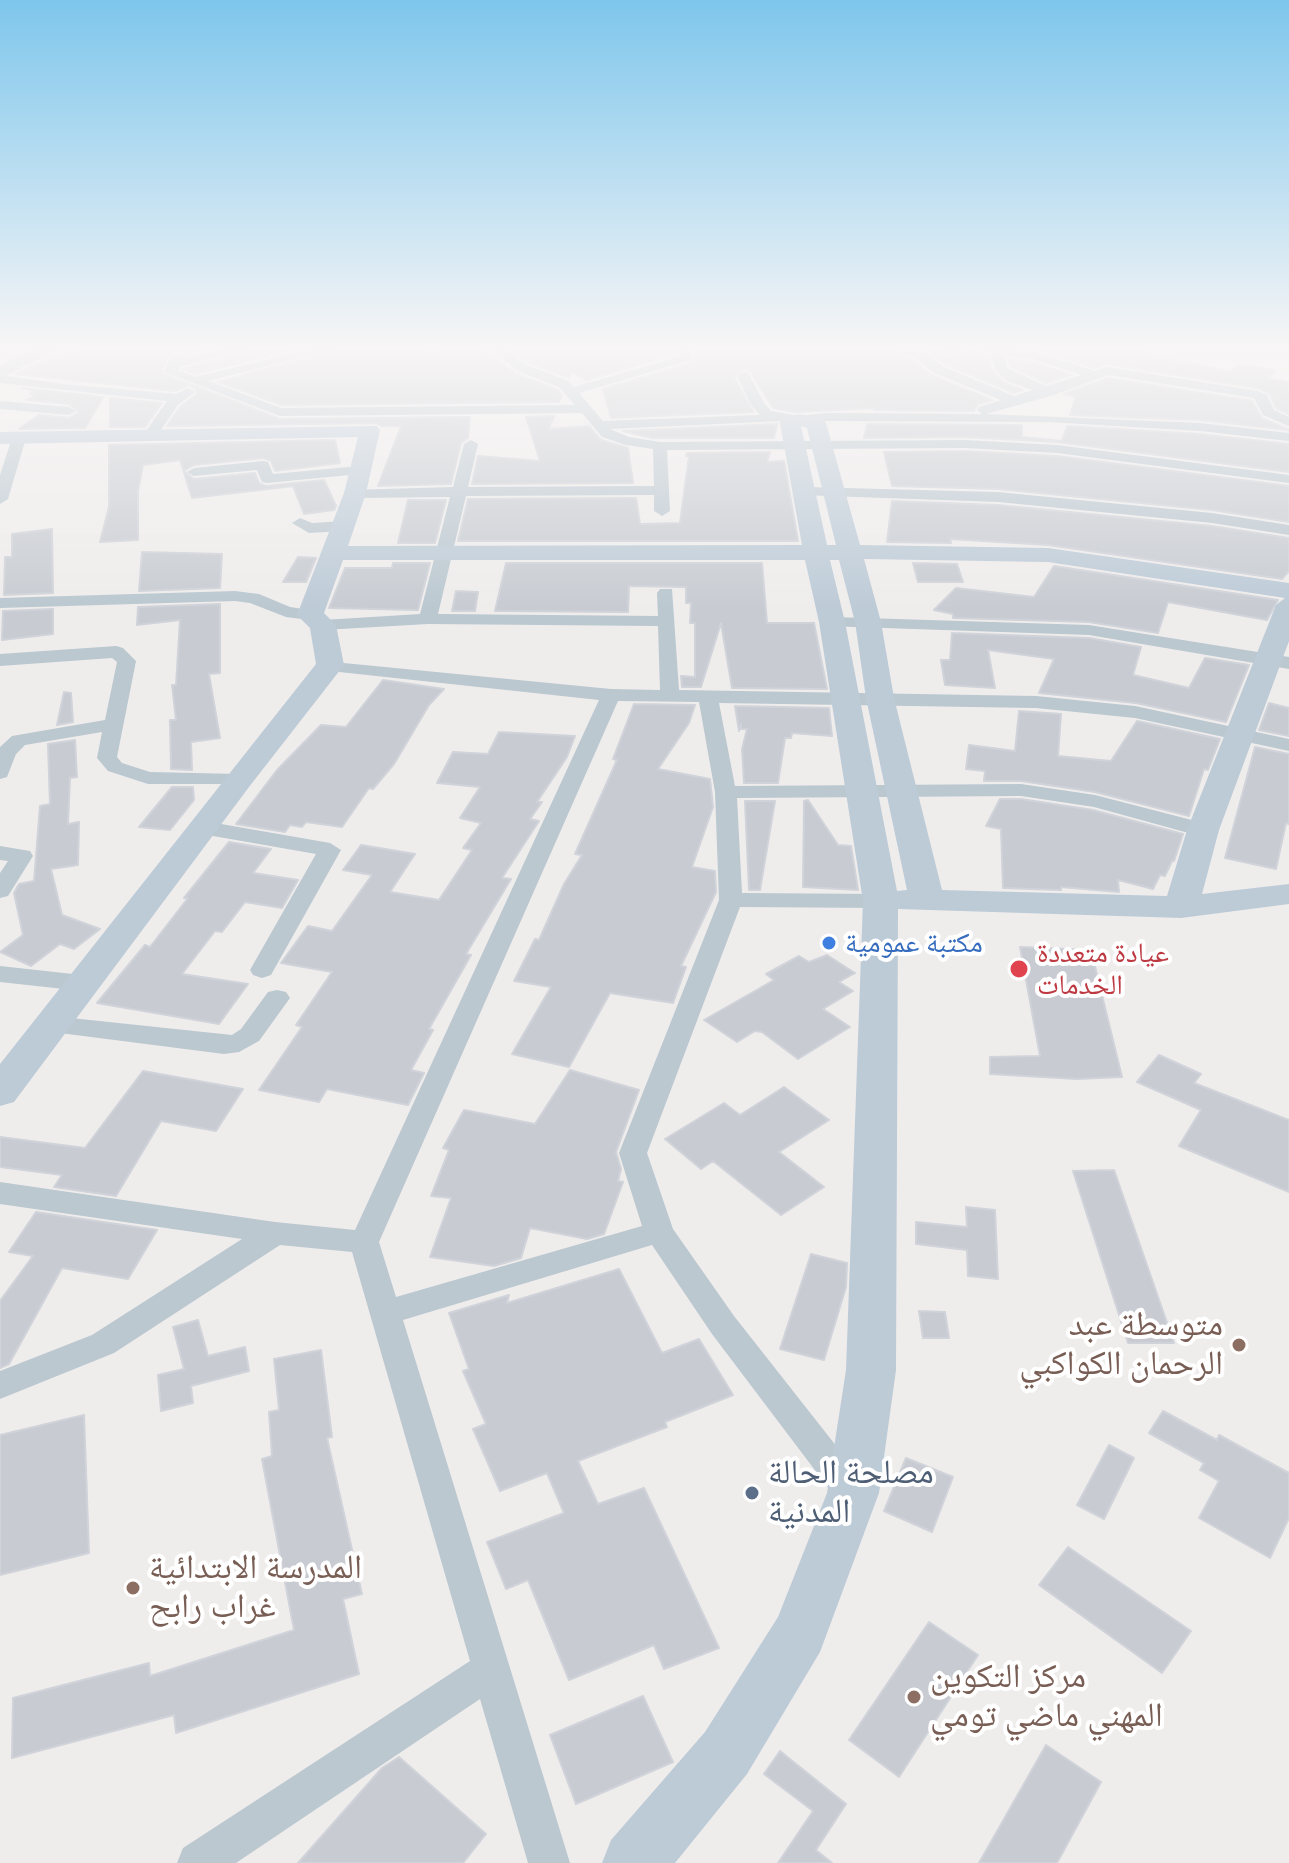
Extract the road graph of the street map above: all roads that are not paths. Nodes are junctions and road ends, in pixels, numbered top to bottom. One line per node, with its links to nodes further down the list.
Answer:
1 (118, 435): 8 (street)
2 (370, 435): 13 (street)
3 (609, 435): 10 (street)
4 (769, 435): 10 (street)
5 (798, 435): 15 (street)
6 (800, 435): 16 (street)
7 (839, 435): 12 (street)
8 (9, 438): 18 (street)
9 (471, 444): 17 (street)
10 (660, 446): 14 (street)
11 (194, 472): 13 (street)
12 (1289, 479)
13 (358, 482): 17 (street); 21 (street)
14 (663, 490): 17 (street); 19 (street)
15 (805, 492): 16 (street); 23 (street)
16 (833, 492): 22 (street); 24 (street)
17 (458, 493): 26 (street)
18 (0, 499)
19 (662, 511)
20 (300, 523): 21 (street)
21 (344, 526): 25 (street)
22 (1289, 530)
23 (815, 552): 24 (street); 26 (street); 34 (street)
24 (847, 552): 27 (street); 35 (street)
25 (334, 553): 26 (street); 32 (street)
26 (444, 553): 31 (street)
27 (1289, 591)
28 (666, 593): 33 (street)
29 (0, 603): 32 (street)
30 (1289, 605): 37 (street)
31 (428, 619): 32 (street); 33 (street)
32 (317, 620): 38 (street)
33 (667, 621): 40 (street)
34 (832, 622): 35 (street); 41 (street)
35 (868, 622): 37 (street); 43 (street)
36 (0, 660): 44 (street)
37 (1278, 661): 45 (street)
38 (330, 665): 39 (street); 48 (street)
39 (611, 695): 40 (street); 69 (street)
40 (670, 697): 42 (street)
41 (846, 697): 42 (street); 43 (street); 49 (street)
42 (708, 698): 51 (street)
43 (880, 698): 45 (street); 50 (street)
44 (115, 724): 47 (street); 48 (street)
45 (1237, 734): 46 (street); 53 (street)
46 (1289, 745)
47 (0, 773)
48 (238, 780): 52 (street)
49 (861, 791): 50 (street); 51 (street); 58 (street)
50 (900, 791): 53 (street); 58 (street)
51 (726, 792): 57 (street)
52 (204, 828): 60 (street); 62 (street)
53 (1203, 830): 59 (street)
54 (0, 853): 55 (street)
55 (0, 891)
56 (1289, 894): 59 (street)
57 (731, 900): 58 (street); 67 (street)
58 (904, 900): 59 (street); 72 (street)
59 (1181, 907)
60 (262, 970)
61 (0, 974): 62 (street)
62 (82, 983): 64 (street)
63 (277, 998): 64 (street)
64 (52, 1024): 65 (street)
65 (0, 1092)
66 (0, 1193): 68 (street)
67 (659, 1232): 70 (street); 72 (street)
68 (275, 1233): 69 (street); 71 (street)
69 (364, 1242): 70 (street)
70 (386, 1313): 73 (street)
71 (0, 1385)
72 (853, 1493): 76 (street)
73 (493, 1668): 74 (street); 75 (street)
74 (198, 1863)
75 (549, 1863)
76 (634, 1863)

